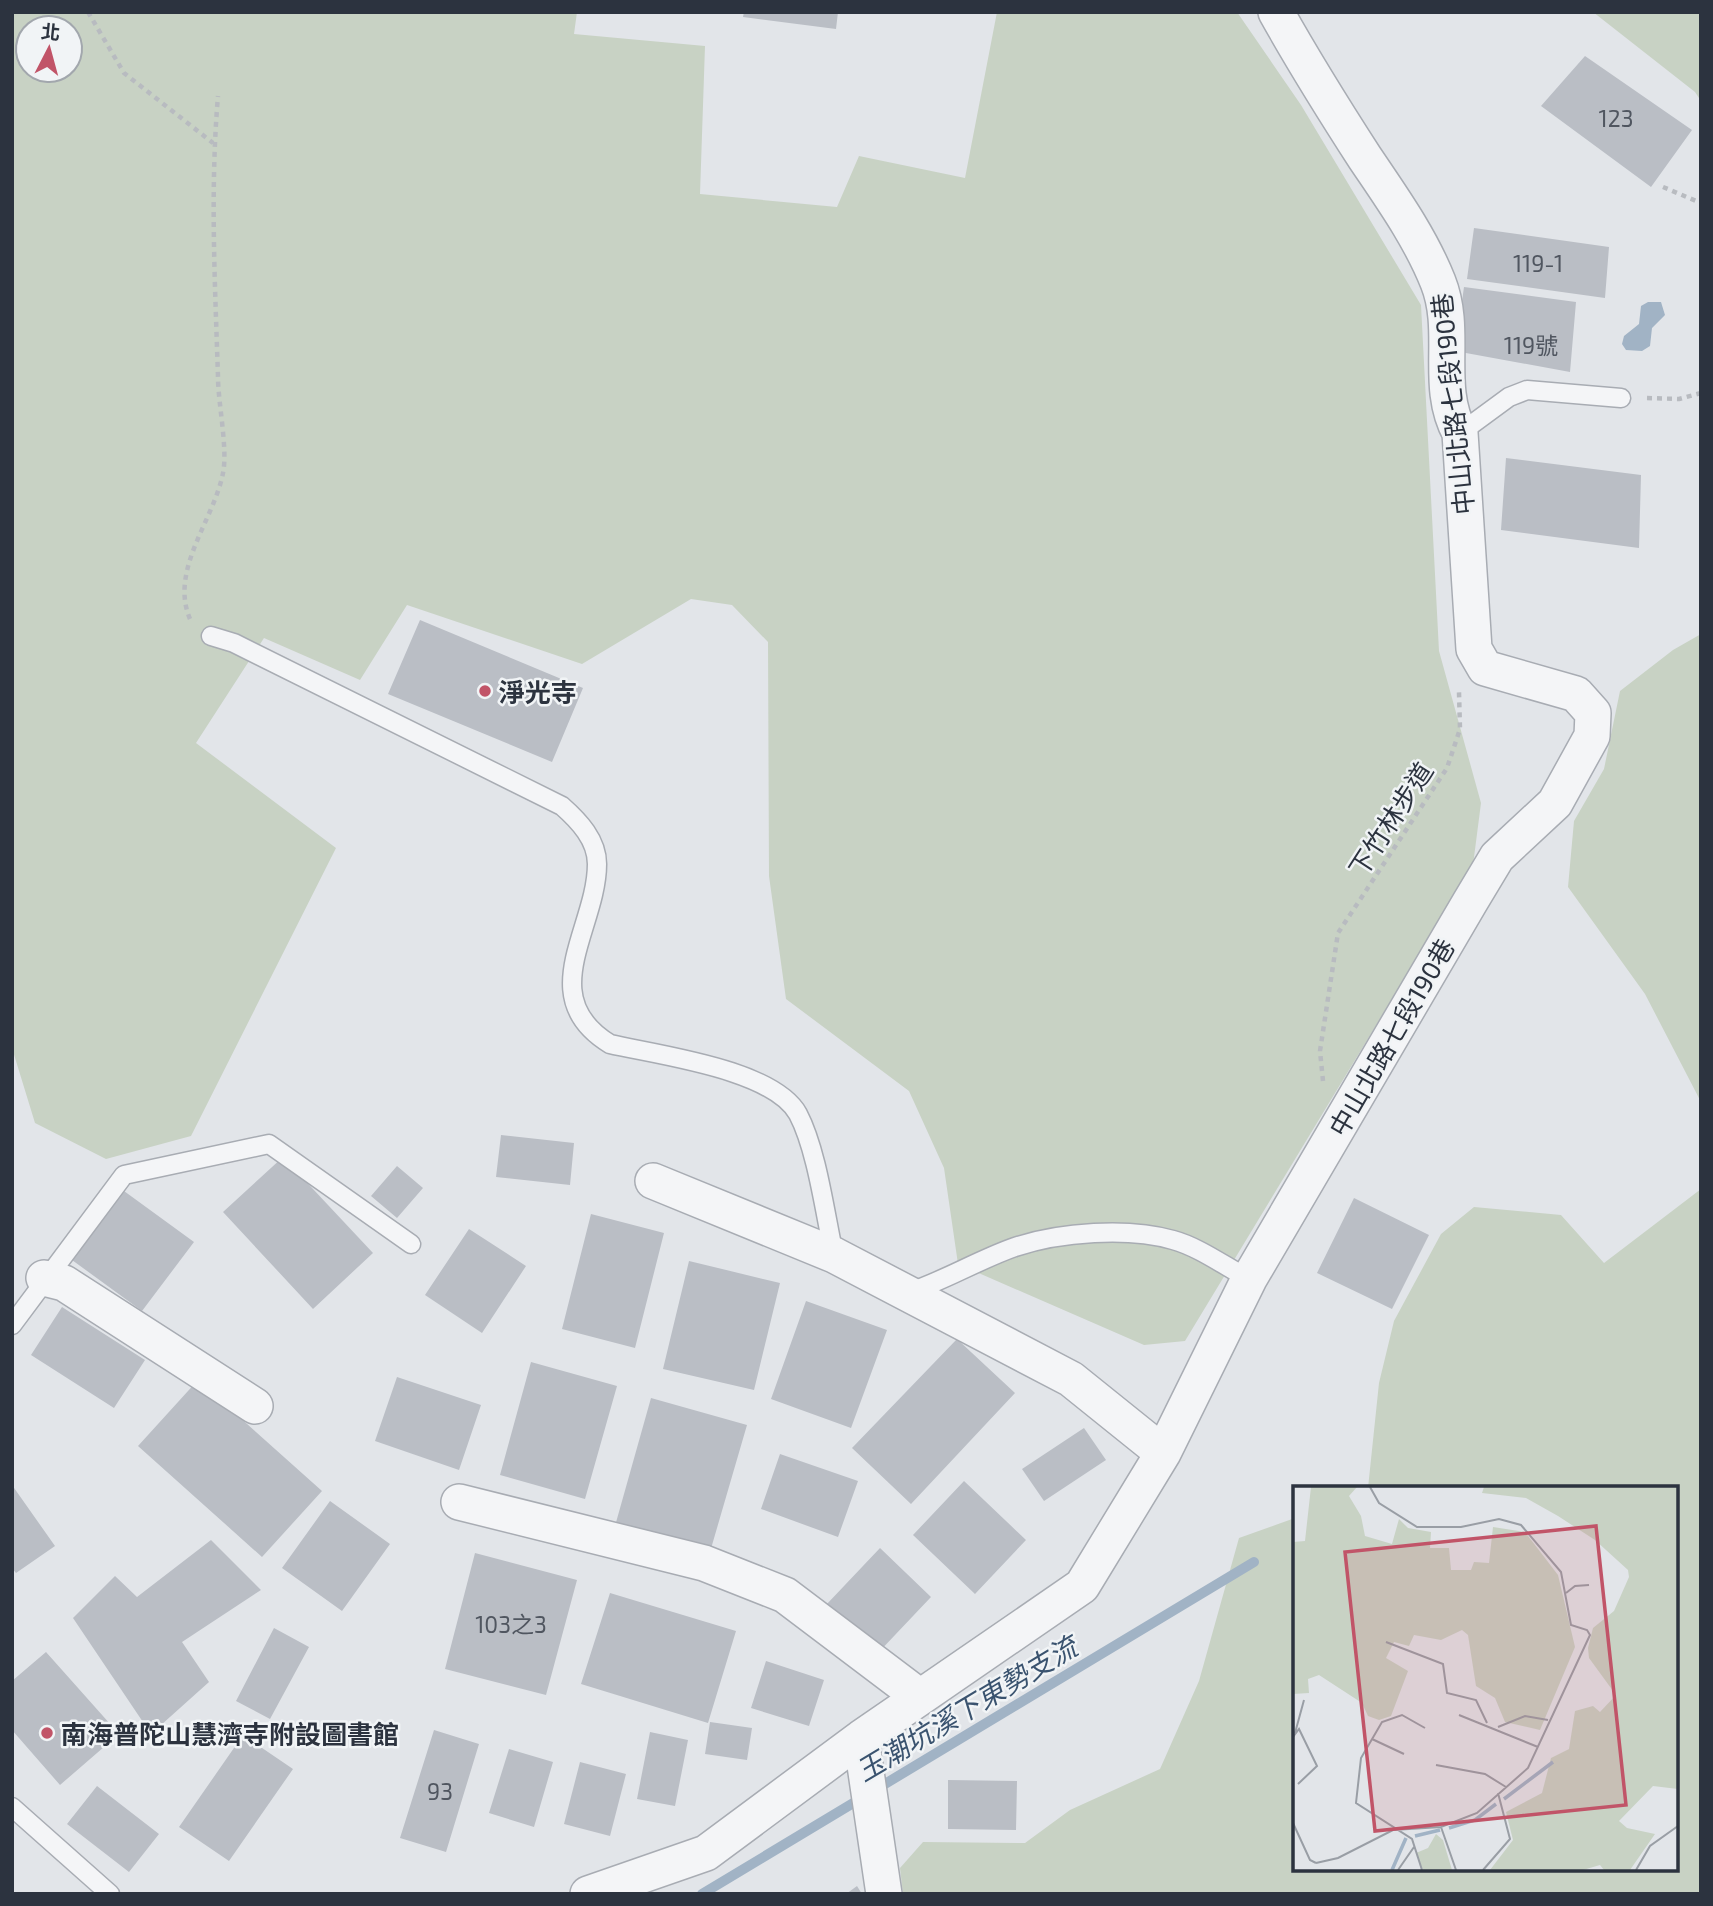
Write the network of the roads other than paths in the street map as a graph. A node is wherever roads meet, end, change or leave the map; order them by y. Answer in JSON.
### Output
{"nodes":[{"id":1,"x":1276,"y":12,"type":"edge"},
{"id":2,"x":1621,"y":398,"type":"road end"},
{"id":3,"x":1460,"y":433,"type":"junction"},
{"id":4,"x":211,"y":636,"type":"road end"},
{"id":5,"x":653,"y":1181,"type":"dead end"},
{"id":6,"x":411,"y":1244,"type":"dead end"},
{"id":7,"x":835,"y":1255,"type":"junction"},
{"id":8,"x":44,"y":1278,"type":"junction"},
{"id":9,"x":1249,"y":1279,"type":"junction"},
{"id":10,"x":906,"y":1293,"type":"junction"},
{"id":11,"x":12,"y":1325,"type":"edge"},
{"id":12,"x":256,"y":1406,"type":"dead end"},
{"id":13,"x":1163,"y":1453,"type":"junction"},
{"id":14,"x":458,"y":1502,"type":"dead end"},
{"id":15,"x":920,"y":1697,"type":"junction"},
{"id":16,"x":861,"y":1738,"type":"junction"},
{"id":17,"x":12,"y":1807,"type":"edge"},
{"id":18,"x":110,"y":1894,"type":"edge"},
{"id":19,"x":588,"y":1894,"type":"edge"},
{"id":20,"x":884,"y":1894,"type":"edge"}],
"edges":[{"from":1,"to":3,"type":"street","name":"中山北路七段190巷"},
{"from":2,"to":3,"type":"lane"},
{"from":3,"to":9,"type":"street","name":"中山北路七段190巷"},
{"from":4,"to":7,"type":"lane"},
{"from":5,"to":7,"type":"street"},
{"from":6,"to":8,"type":"lane"},
{"from":7,"to":10,"type":"street"},
{"from":8,"to":11,"type":"lane"},
{"from":8,"to":12,"type":"street"},
{"from":9,"to":10,"type":"lane"},
{"from":9,"to":13,"type":"street","name":"中山北路七段190巷"},
{"from":10,"to":13,"type":"street"},
{"from":13,"to":15,"type":"street","name":"中山北路七段190巷"},
{"from":14,"to":15,"type":"street"},
{"from":15,"to":16,"type":"street","name":"中山北路七段190巷"},
{"from":16,"to":19,"type":"street","name":"中山北路七段190巷"},
{"from":16,"to":20,"type":"street"},
{"from":17,"to":18,"type":"lane"}]}
